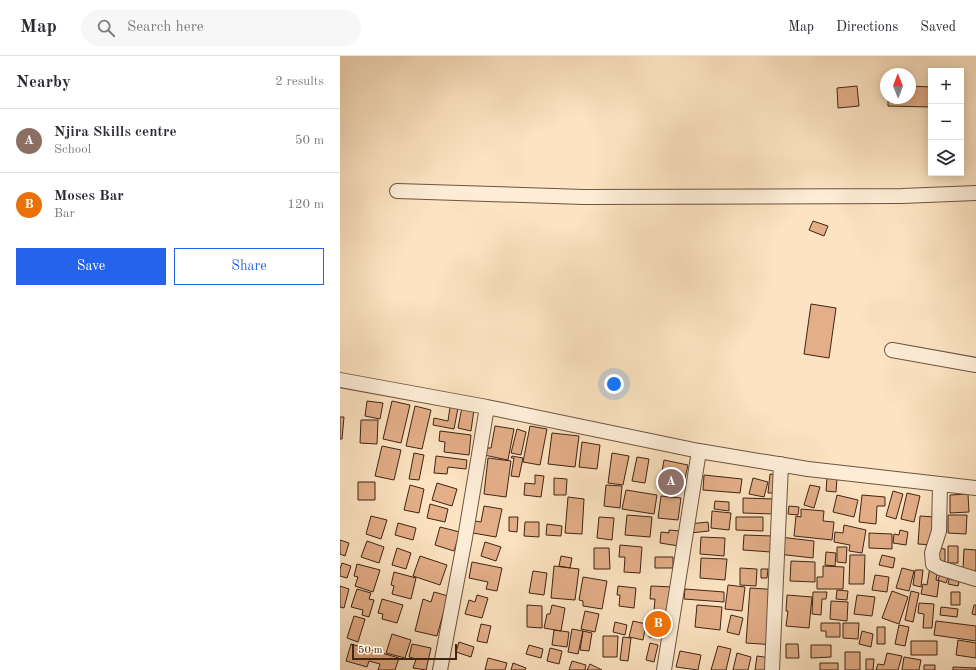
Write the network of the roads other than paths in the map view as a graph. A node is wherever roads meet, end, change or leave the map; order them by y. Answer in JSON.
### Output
{"nodes":[{"id":1,"x":397,"y":191,"type":"dead end"},
{"id":2,"x":976,"y":193,"type":"edge"},
{"id":3,"x":892,"y":350,"type":"dead end"},
{"id":4,"x":976,"y":365,"type":"edge"},
{"id":5,"x":340,"y":380,"type":"edge"},
{"id":6,"x":487,"y":407,"type":"junction"},
{"id":7,"x":699,"y":451,"type":"junction"},
{"id":8,"x":781,"y":464,"type":"junction"},
{"id":9,"x":940,"y":484,"type":"junction"},
{"id":10,"x":976,"y":488,"type":"edge"},
{"id":11,"x":976,"y":579,"type":"edge"},
{"id":12,"x":440,"y":670,"type":"edge"},
{"id":13,"x":664,"y":670,"type":"edge"},
{"id":14,"x":772,"y":670,"type":"edge"}],
"edges":[{"from":1,"to":2,"type":"street"},
{"from":3,"to":4,"type":"street"},
{"from":5,"to":6,"type":"street"},
{"from":6,"to":7,"type":"street"},
{"from":6,"to":12,"type":"street"},
{"from":7,"to":8,"type":"street"},
{"from":7,"to":13,"type":"street"},
{"from":8,"to":9,"type":"street"},
{"from":8,"to":14,"type":"street"},
{"from":9,"to":10,"type":"street"},
{"from":9,"to":11,"type":"street"}]}
